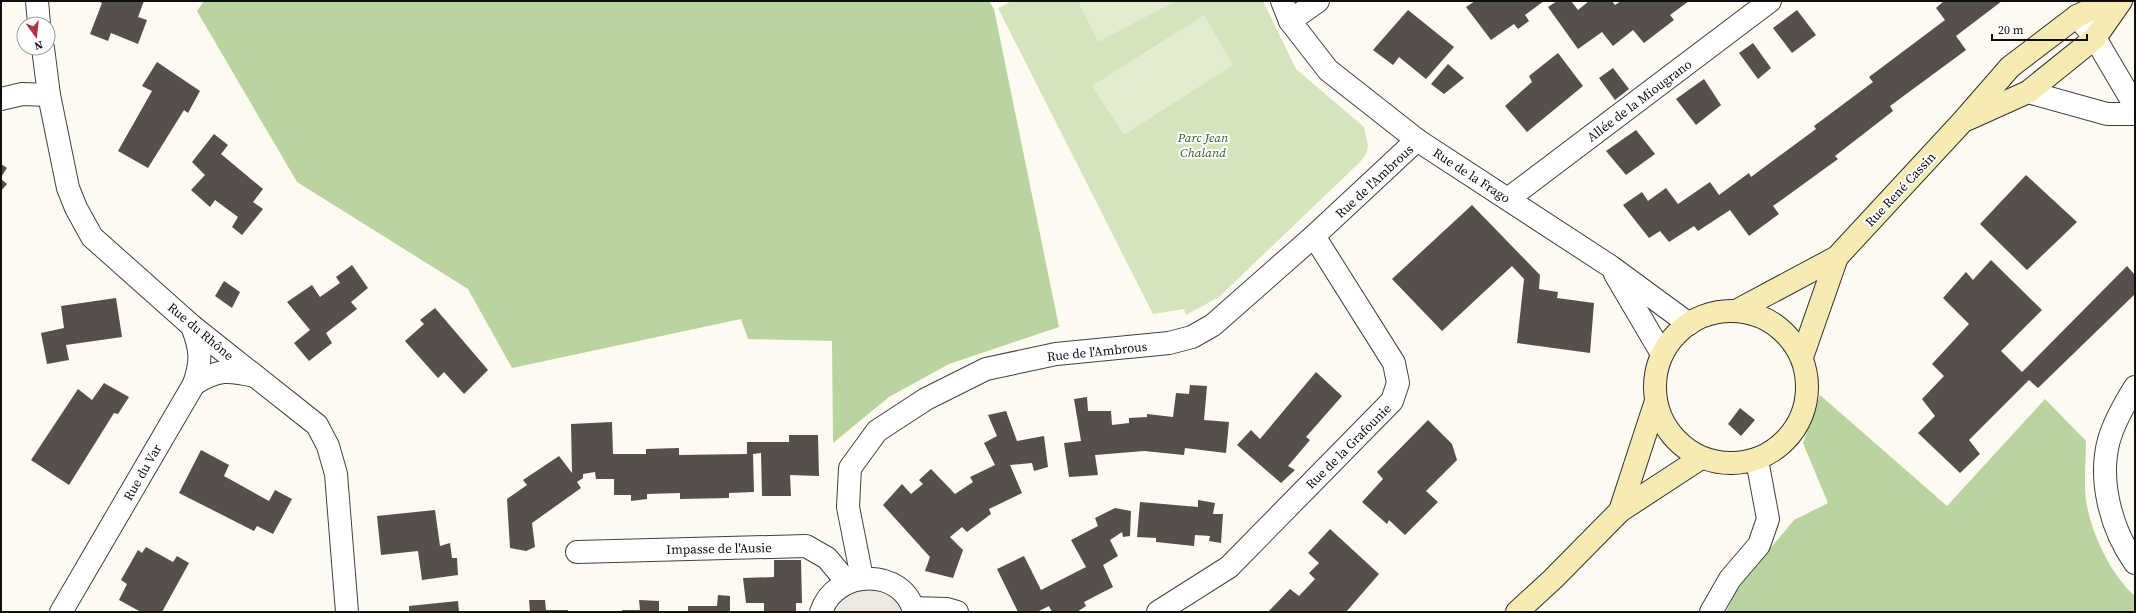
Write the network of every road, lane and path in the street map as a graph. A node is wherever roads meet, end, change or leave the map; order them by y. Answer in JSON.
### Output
{"nodes":[{"id":1,"x":36,"y":1,"type":"edge"},
{"id":2,"x":1318,"y":1,"type":"edge"},
{"id":3,"x":1770,"y":1,"type":"edge"},
{"id":4,"x":2109,"y":1,"type":"edge"},
{"id":5,"x":2121,"y":1,"type":"edge"},
{"id":6,"x":1286,"y":11,"type":"edge"},
{"id":7,"x":38,"y":16,"type":"edge"},
{"id":8,"x":2077,"y":16,"type":"junction"},
{"id":9,"x":2095,"y":38,"type":"junction"},
{"id":10,"x":44,"y":56,"type":"edge"},
{"id":11,"x":2028,"y":92,"type":"junction"},
{"id":12,"x":49,"y":95,"type":"junction"},
{"id":13,"x":1,"y":99,"type":"edge"},
{"id":14,"x":2135,"y":106,"type":"edge"},
{"id":15,"x":2135,"y":114,"type":"edge"},
{"id":16,"x":1964,"y":121,"type":"junction"},
{"id":17,"x":1417,"y":140,"type":"junction"},
{"id":18,"x":1509,"y":198,"type":"junction"},
{"id":19,"x":1314,"y":236,"type":"junction"},
{"id":20,"x":1837,"y":257,"type":"junction"},
{"id":21,"x":1610,"y":266,"type":"junction"},
{"id":22,"x":1736,"y":311,"type":"junction"},
{"id":23,"x":1689,"y":324,"type":"junction"},
{"id":24,"x":192,"y":326,"type":"junction"},
{"id":25,"x":1662,"y":354,"type":"junction"},
{"id":26,"x":1802,"y":357,"type":"junction"},
{"id":27,"x":256,"y":377,"type":"junction"},
{"id":28,"x":194,"y":384,"type":"junction"},
{"id":29,"x":2135,"y":387,"type":"edge"},
{"id":30,"x":1656,"y":401,"type":"junction"},
{"id":31,"x":1702,"y":458,"type":"junction"},
{"id":32,"x":1757,"y":460,"type":"junction"},
{"id":33,"x":1620,"y":511,"type":"junction"},
{"id":34,"x":577,"y":552,"type":"dead end"},
{"id":35,"x":2135,"y":563,"type":"edge"},
{"id":36,"x":855,"y":580,"type":"junction"},
{"id":37,"x":913,"y":610,"type":"edge"},
{"id":38,"x":61,"y":612,"type":"edge"},
{"id":39,"x":347,"y":612,"type":"edge"},
{"id":40,"x":821,"y":612,"type":"edge"},
{"id":41,"x":957,"y":612,"type":"edge"},
{"id":42,"x":1158,"y":612,"type":"edge"},
{"id":43,"x":1517,"y":612,"type":"edge"},
{"id":44,"x":1711,"y":612,"type":"edge"}],
"edges":[{"from":1,"to":7,"type":"street"},
{"from":2,"to":6,"type":"street"},
{"from":3,"to":18,"type":"street","name":"Allée de la Miougrano"},
{"from":4,"to":8,"type":"main road","name":"Rue René Cassin"},
{"from":5,"to":9,"type":"main road"},
{"from":6,"to":17,"type":"street","name":"Rue de la Frago"},
{"from":8,"to":9,"type":"street"},
{"from":8,"to":16,"type":"main road","name":"Rue René Cassin"},
{"from":9,"to":11,"type":"main road"},
{"from":9,"to":14,"type":"street"},
{"from":10,"to":12,"type":"street","name":"Rue du Rhône"},
{"from":11,"to":15,"type":"street"},
{"from":11,"to":16,"type":"main road"},
{"from":12,"to":13,"type":"street"},
{"from":12,"to":24,"type":"street","name":"Rue du Rhône"},
{"from":16,"to":20,"type":"main road","name":"Rue René Cassin"},
{"from":17,"to":18,"type":"street","name":"Rue de la Frago"},
{"from":17,"to":19,"type":"street","name":"Rue de l'Ambrous"},
{"from":18,"to":21,"type":"street","name":"Rue de la Frago"},
{"from":19,"to":36,"type":"street","name":"Rue de l'Ambrous"},
{"from":19,"to":42,"type":"street","name":"Rue de la Grafounie"},
{"from":20,"to":22,"type":"main road"},
{"from":20,"to":26,"type":"main road"},
{"from":21,"to":23,"type":"street","name":"Rue de la Frago"},
{"from":21,"to":25,"type":"street"},
{"from":22,"to":23,"type":"main road"},
{"from":22,"to":26,"type":"main road"},
{"from":23,"to":25,"type":"main road"},
{"from":24,"to":27,"type":"street","name":"Rue du Rhône"},
{"from":24,"to":28,"type":"street","name":"Rue du Var"},
{"from":25,"to":30,"type":"main road"},
{"from":26,"to":32,"type":"main road"},
{"from":27,"to":28,"type":"street"},
{"from":27,"to":39,"type":"street","name":"Rue du Rhône"},
{"from":28,"to":38,"type":"street","name":"Rue du Var"},
{"from":29,"to":35,"type":"street"},
{"from":30,"to":31,"type":"main road"},
{"from":30,"to":33,"type":"main road"},
{"from":31,"to":32,"type":"main road"},
{"from":31,"to":33,"type":"main road"},
{"from":32,"to":44,"type":"street"},
{"from":33,"to":43,"type":"main road"},
{"from":34,"to":36,"type":"street","name":"Impasse de l'Ausie"},
{"from":36,"to":37,"type":"street"},
{"from":36,"to":40,"type":"street"},
{"from":37,"to":41,"type":"street"}]}
